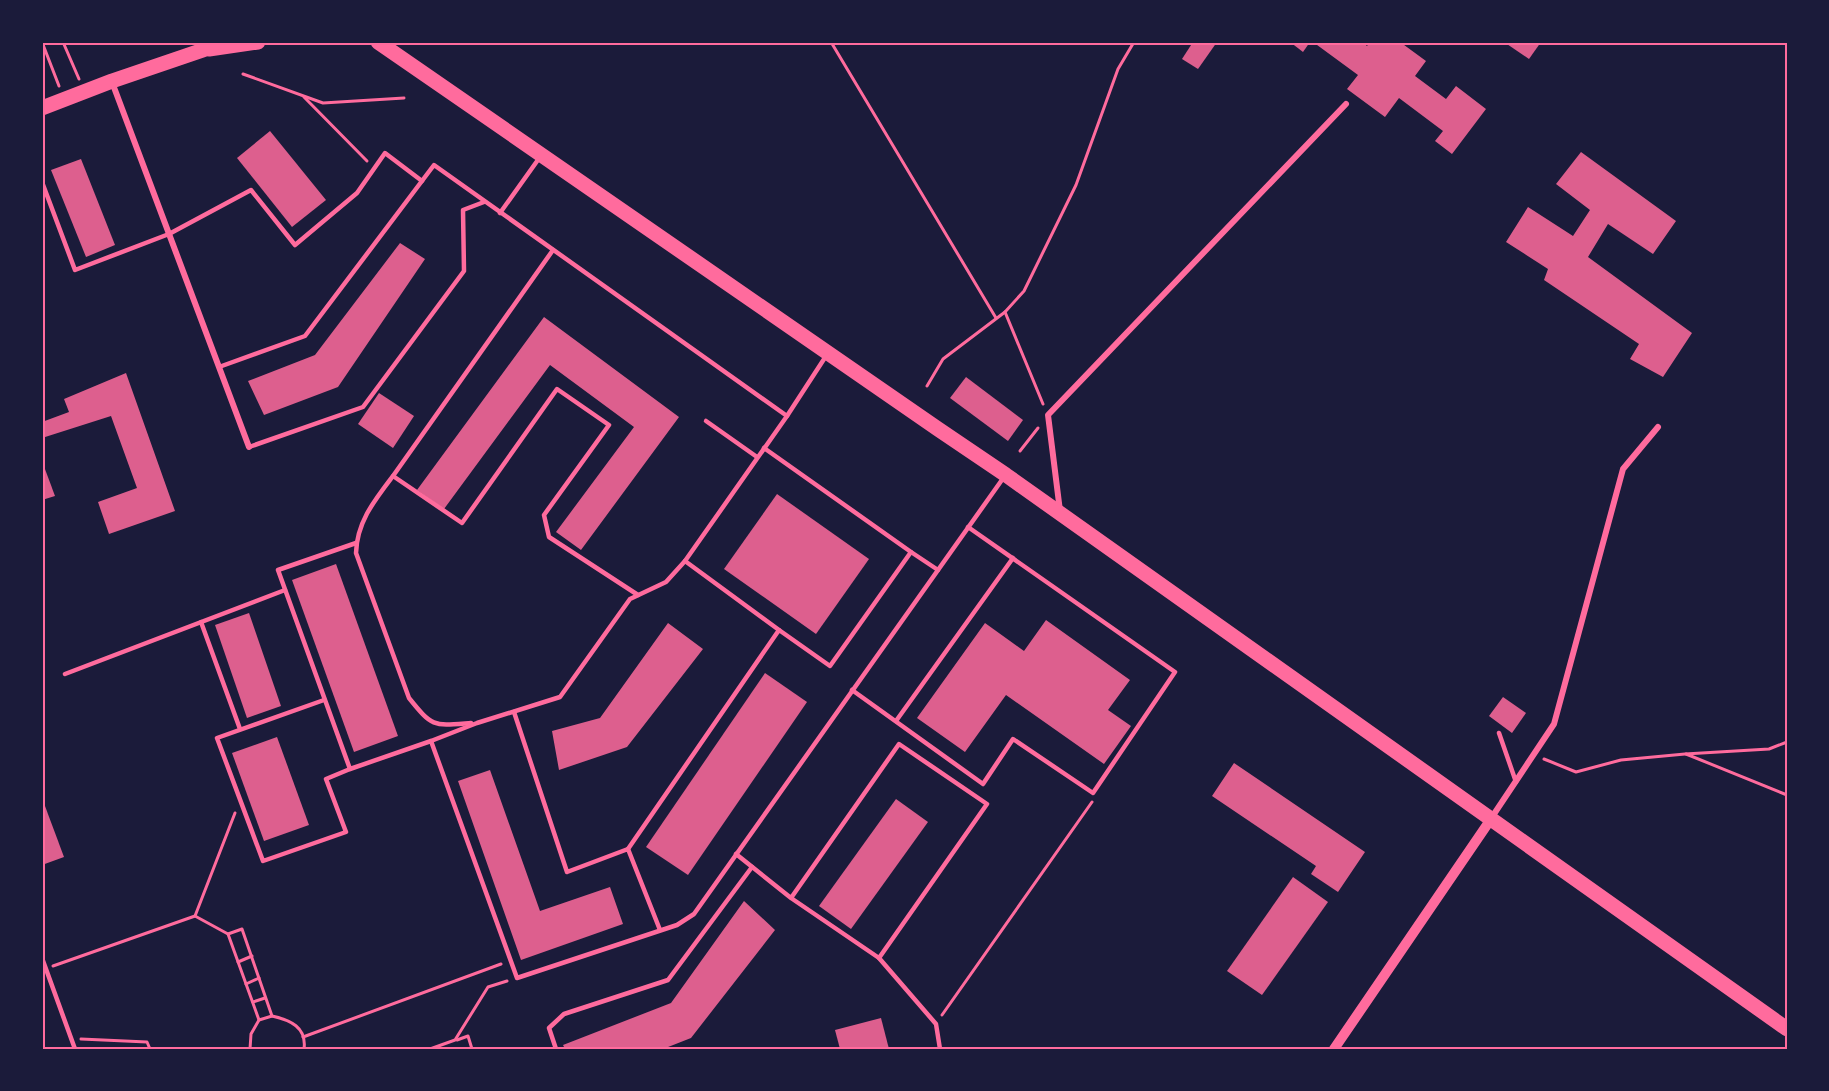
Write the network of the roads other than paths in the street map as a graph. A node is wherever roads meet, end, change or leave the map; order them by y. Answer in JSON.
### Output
{"nodes":[{"id":1,"x":218,"y":42,"type":"edge"},
{"id":2,"x":258,"y":42,"type":"edge"},
{"id":3,"x":378,"y":42,"type":"edge"},
{"id":4,"x":203,"y":50,"type":"junction"},
{"id":5,"x":112,"y":81,"type":"junction"},
{"id":6,"x":1346,"y":104,"type":"dead end"},
{"id":7,"x":42,"y":108,"type":"edge"},
{"id":8,"x":542,"y":154,"type":"junction"},
{"id":9,"x":422,"y":180,"type":"junction"},
{"id":10,"x":42,"y":182,"type":"edge"},
{"id":11,"x":484,"y":202,"type":"junction"},
{"id":12,"x":500,"y":213,"type":"junction"},
{"id":13,"x":169,"y":234,"type":"junction"},
{"id":14,"x":553,"y":250,"type":"junction"},
{"id":15,"x":829,"y":353,"type":"junction"},
{"id":16,"x":219,"y":367,"type":"junction"},
{"id":17,"x":787,"y":416,"type":"junction"},
{"id":18,"x":706,"y":422,"type":"dead end"},
{"id":19,"x":1658,"y":427,"type":"dead end"},
{"id":20,"x":249,"y":447,"type":"joint"},
{"id":21,"x":764,"y":448,"type":"junction"},
{"id":22,"x":757,"y":457,"type":"junction"},
{"id":23,"x":1006,"y":475,"type":"junction"},
{"id":24,"x":393,"y":476,"type":"junction"},
{"id":25,"x":1060,"y":513,"type":"junction"},
{"id":26,"x":968,"y":527,"type":"junction"},
{"id":27,"x":357,"y":543,"type":"junction"},
{"id":28,"x":911,"y":552,"type":"junction"},
{"id":29,"x":1013,"y":558,"type":"junction"},
{"id":30,"x":685,"y":561,"type":"junction"},
{"id":31,"x":938,"y":570,"type":"junction"},
{"id":32,"x":285,"y":590,"type":"junction"},
{"id":33,"x":638,"y":595,"type":"junction"},
{"id":34,"x":201,"y":622,"type":"junction"},
{"id":35,"x":779,"y":630,"type":"junction"},
{"id":36,"x":65,"y":674,"type":"dead end"},
{"id":37,"x":852,"y":690,"type":"junction"},
{"id":38,"x":324,"y":700,"type":"junction"},
{"id":39,"x":514,"y":712,"type":"junction"},
{"id":40,"x":896,"y":721,"type":"junction"},
{"id":41,"x":477,"y":723,"type":"junction"},
{"id":42,"x":240,"y":729,"type":"junction"},
{"id":43,"x":1499,"y":734,"type":"dead end"},
{"id":44,"x":431,"y":741,"type":"junction"},
{"id":45,"x":350,"y":769,"type":"junction"},
{"id":46,"x":1516,"y":782,"type":"junction"},
{"id":47,"x":1491,"y":819,"type":"junction"},
{"id":48,"x":628,"y":849,"type":"junction"},
{"id":49,"x":736,"y":854,"type":"junction"},
{"id":50,"x":752,"y":867,"type":"junction"},
{"id":51,"x":791,"y":898,"type":"junction"},
{"id":52,"x":660,"y":930,"type":"junction"},
{"id":53,"x":879,"y":957,"type":"junction"},
{"id":54,"x":42,"y":958,"type":"edge"},
{"id":55,"x":1787,"y":1029,"type":"edge"},
{"id":56,"x":75,"y":1049,"type":"edge"},
{"id":57,"x":556,"y":1049,"type":"edge"},
{"id":58,"x":940,"y":1049,"type":"edge"},
{"id":59,"x":1334,"y":1049,"type":"edge"}],
"edges":[{"from":1,"to":4,"type":"main road"},
{"from":2,"to":4,"type":"main road"},
{"from":3,"to":8,"type":"main road"},
{"from":4,"to":5,"type":"main road"},
{"from":5,"to":7,"type":"main road"},
{"from":5,"to":13,"type":"street"},
{"from":6,"to":25,"type":"street"},
{"from":8,"to":12,"type":"lane"},
{"from":8,"to":15,"type":"main road"},
{"from":9,"to":11,"type":"lane"},
{"from":9,"to":13,"type":"lane"},
{"from":9,"to":16,"type":"lane"},
{"from":10,"to":13,"type":"lane"},
{"from":11,"to":12,"type":"lane"},
{"from":11,"to":20,"type":"lane"},
{"from":12,"to":14,"type":"lane"},
{"from":13,"to":16,"type":"street"},
{"from":14,"to":17,"type":"lane"},
{"from":14,"to":24,"type":"lane"},
{"from":15,"to":17,"type":"lane"},
{"from":15,"to":23,"type":"main road"},
{"from":16,"to":20,"type":"street"},
{"from":17,"to":21,"type":"lane"},
{"from":18,"to":22,"type":"lane"},
{"from":19,"to":46,"type":"street"},
{"from":21,"to":22,"type":"lane"},
{"from":21,"to":28,"type":"lane"},
{"from":22,"to":30,"type":"lane"},
{"from":23,"to":25,"type":"main road"},
{"from":23,"to":26,"type":"lane"},
{"from":24,"to":27,"type":"lane"},
{"from":24,"to":33,"type":"lane"},
{"from":25,"to":47,"type":"main road"},
{"from":26,"to":29,"type":"lane"},
{"from":26,"to":31,"type":"lane"},
{"from":27,"to":32,"type":"lane"},
{"from":27,"to":41,"type":"lane"},
{"from":28,"to":31,"type":"lane"},
{"from":28,"to":35,"type":"lane"},
{"from":29,"to":40,"type":"lane"},
{"from":29,"to":40,"type":"lane"},
{"from":30,"to":33,"type":"lane"},
{"from":30,"to":35,"type":"lane"},
{"from":31,"to":37,"type":"lane"},
{"from":32,"to":34,"type":"lane"},
{"from":32,"to":38,"type":"lane"},
{"from":33,"to":39,"type":"lane"},
{"from":34,"to":36,"type":"lane"},
{"from":34,"to":42,"type":"lane"},
{"from":35,"to":48,"type":"lane"},
{"from":37,"to":40,"type":"lane"},
{"from":37,"to":49,"type":"lane"},
{"from":38,"to":42,"type":"lane"},
{"from":38,"to":45,"type":"lane"},
{"from":39,"to":41,"type":"lane"},
{"from":39,"to":48,"type":"lane"},
{"from":41,"to":44,"type":"lane"},
{"from":42,"to":45,"type":"lane"},
{"from":43,"to":46,"type":"lane"},
{"from":44,"to":45,"type":"lane"},
{"from":44,"to":52,"type":"lane"},
{"from":46,"to":47,"type":"street"},
{"from":47,"to":55,"type":"main road"},
{"from":47,"to":59,"type":"street"},
{"from":48,"to":52,"type":"lane"},
{"from":49,"to":50,"type":"lane"},
{"from":49,"to":52,"type":"lane"},
{"from":50,"to":51,"type":"lane"},
{"from":50,"to":57,"type":"lane"},
{"from":51,"to":53,"type":"lane"},
{"from":51,"to":53,"type":"lane"},
{"from":53,"to":58,"type":"lane"},
{"from":54,"to":56,"type":"lane"}]}
